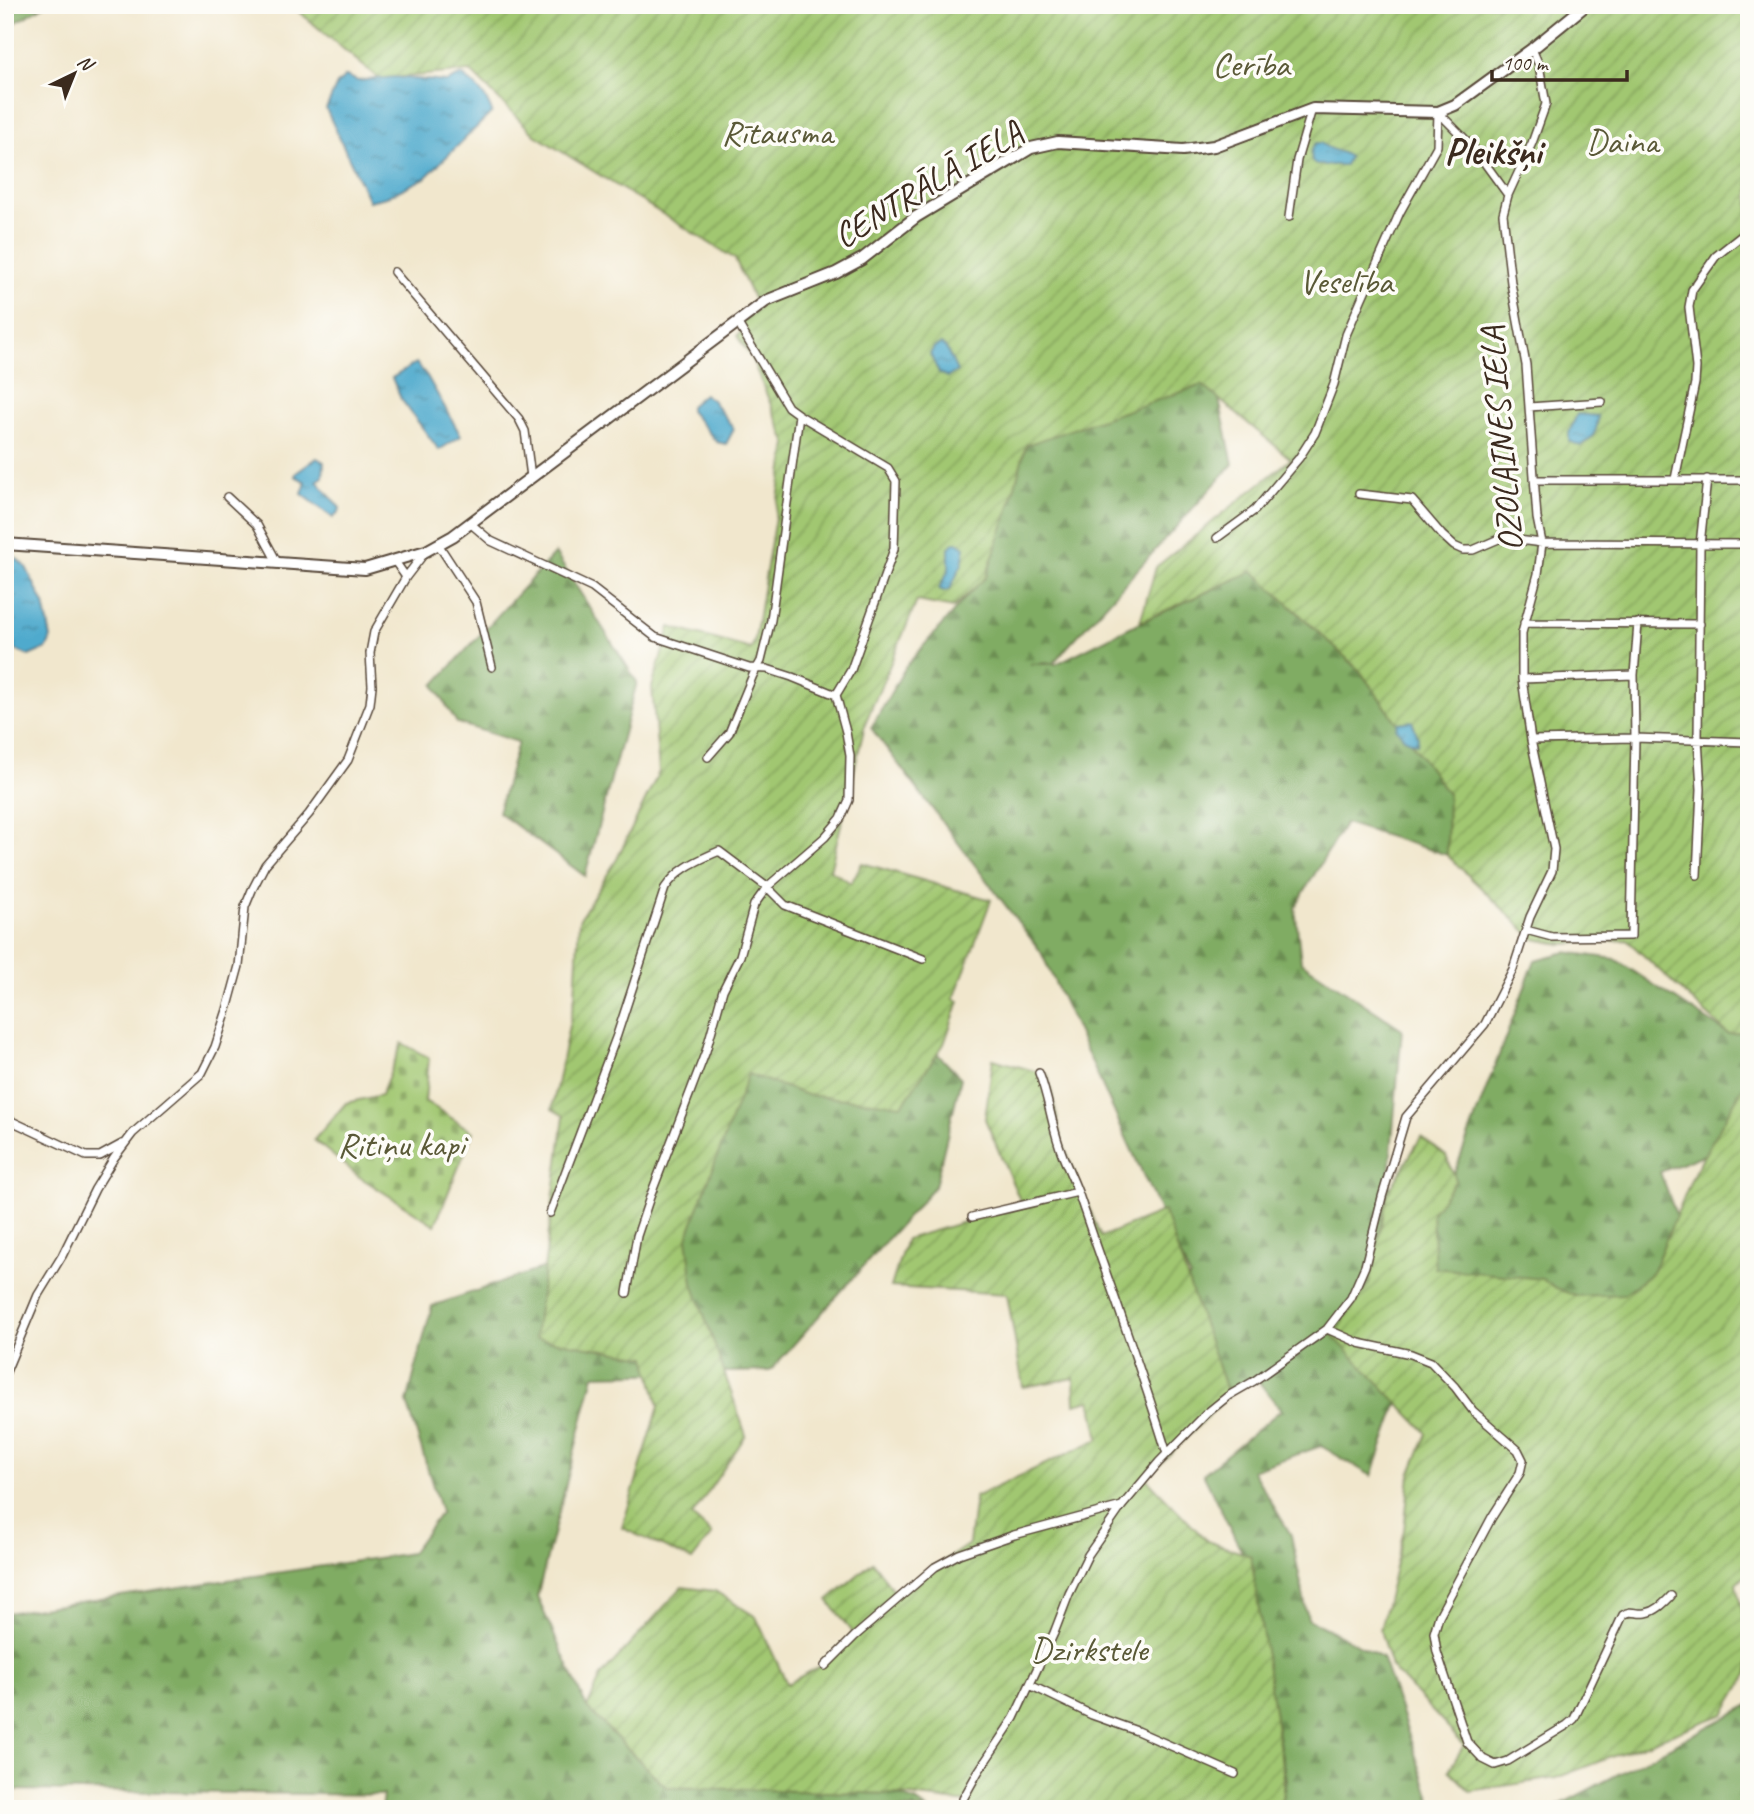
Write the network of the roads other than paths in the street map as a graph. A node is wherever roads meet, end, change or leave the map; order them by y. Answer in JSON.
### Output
{"nodes":[{"id":1,"x":1586,"y":5,"type":"edge"},
{"id":2,"x":1532,"y":49,"type":"junction"},
{"id":3,"x":1313,"y":109,"type":"junction"},
{"id":4,"x":1438,"y":112,"type":"junction"},
{"id":5,"x":1508,"y":195,"type":"junction"},
{"id":6,"x":1289,"y":217,"type":"dead end"},
{"id":7,"x":1749,"y":230,"type":"edge"},
{"id":8,"x":394,"y":272,"type":"dead end"},
{"id":9,"x":737,"y":322,"type":"junction"},
{"id":10,"x":1602,"y":402,"type":"dead end"},
{"id":11,"x":1529,"y":407,"type":"junction"},
{"id":12,"x":799,"y":415,"type":"junction"},
{"id":13,"x":531,"y":477,"type":"junction"},
{"id":14,"x":1675,"y":479,"type":"junction"},
{"id":15,"x":1707,"y":479,"type":"junction"},
{"id":16,"x":1534,"y":480,"type":"junction"},
{"id":17,"x":1749,"y":480,"type":"edge"},
{"id":18,"x":1359,"y":494,"type":"dead end"},
{"id":19,"x":227,"y":497,"type":"dead end"},
{"id":20,"x":470,"y":523,"type":"junction"},
{"id":21,"x":1217,"y":538,"type":"dead end"},
{"id":22,"x":1542,"y":542,"type":"junction"},
{"id":23,"x":5,"y":544,"type":"edge"},
{"id":24,"x":438,"y":544,"type":"junction"},
{"id":25,"x":1749,"y":544,"type":"edge"},
{"id":26,"x":1700,"y":545,"type":"junction"},
{"id":27,"x":426,"y":551,"type":"junction"},
{"id":28,"x":394,"y":560,"type":"junction"},
{"id":29,"x":277,"y":562,"type":"junction"},
{"id":30,"x":406,"y":577,"type":"junction"},
{"id":31,"x":1524,"y":623,"type":"junction"},
{"id":32,"x":1638,"y":623,"type":"junction"},
{"id":33,"x":1700,"y":624,"type":"junction"},
{"id":34,"x":492,"y":667,"type":"dead end"},
{"id":35,"x":757,"y":668,"type":"junction"},
{"id":36,"x":1634,"y":675,"type":"junction"},
{"id":37,"x":1522,"y":679,"type":"junction"},
{"id":38,"x":836,"y":695,"type":"junction"},
{"id":39,"x":1635,"y":738,"type":"junction"},
{"id":40,"x":1698,"y":739,"type":"junction"},
{"id":41,"x":1531,"y":740,"type":"junction"},
{"id":42,"x":1749,"y":742,"type":"edge"},
{"id":43,"x":708,"y":757,"type":"dead end"},
{"id":44,"x":1697,"y":875,"type":"dead end"},
{"id":45,"x":767,"y":887,"type":"junction"},
{"id":46,"x":1526,"y":930,"type":"junction"},
{"id":47,"x":923,"y":959,"type":"dead end"},
{"id":48,"x":1039,"y":1073,"type":"dead end"},
{"id":49,"x":5,"y":1118,"type":"edge"},
{"id":50,"x":126,"y":1142,"type":"junction"},
{"id":51,"x":1078,"y":1192,"type":"junction"},
{"id":52,"x":550,"y":1213,"type":"dead end"},
{"id":53,"x":972,"y":1217,"type":"dead end"},
{"id":54,"x":627,"y":1293,"type":"dead end"},
{"id":55,"x":1327,"y":1329,"type":"junction"},
{"id":56,"x":5,"y":1374,"type":"edge"},
{"id":57,"x":1167,"y":1454,"type":"junction"},
{"id":58,"x":1122,"y":1506,"type":"junction"},
{"id":59,"x":1671,"y":1596,"type":"dead end"},
{"id":60,"x":825,"y":1666,"type":"dead end"},
{"id":61,"x":1030,"y":1685,"type":"junction"},
{"id":62,"x":1235,"y":1774,"type":"dead end"},
{"id":63,"x":962,"y":1809,"type":"edge"}],
"edges":[{"from":1,"to":2,"type":"street"},
{"from":2,"to":4,"type":"street"},
{"from":2,"to":5,"type":"street","name":"OZOLAINES IELA"},
{"from":3,"to":4,"type":"street","name":"CENTRĀLĀ IELA"},
{"from":3,"to":6,"type":"street"},
{"from":3,"to":9,"type":"street","name":"CENTRĀLĀ IELA"},
{"from":4,"to":5,"type":"street"},
{"from":4,"to":21,"type":"street"},
{"from":5,"to":11,"type":"street","name":"OZOLAINES IELA"},
{"from":7,"to":14,"type":"street"},
{"from":8,"to":13,"type":"street"},
{"from":9,"to":12,"type":"street"},
{"from":9,"to":13,"type":"street","name":"CENTRĀLĀ IELA"},
{"from":10,"to":11,"type":"street"},
{"from":11,"to":16,"type":"street","name":"OZOLAINES IELA"},
{"from":12,"to":35,"type":"street"},
{"from":12,"to":38,"type":"street"},
{"from":13,"to":20,"type":"street","name":"CENTRĀLĀ IELA"},
{"from":14,"to":15,"type":"street"},
{"from":14,"to":16,"type":"street"},
{"from":15,"to":17,"type":"street"},
{"from":15,"to":26,"type":"street"},
{"from":16,"to":22,"type":"street","name":"OZOLAINES IELA"},
{"from":18,"to":22,"type":"street"},
{"from":19,"to":29,"type":"street"},
{"from":20,"to":24,"type":"street","name":"CENTRĀLĀ IELA"},
{"from":20,"to":35,"type":"street"},
{"from":22,"to":26,"type":"street"},
{"from":22,"to":31,"type":"street","name":"OZOLAINES IELA"},
{"from":23,"to":29,"type":"street","name":"CENTRĀLĀ IELA"},
{"from":24,"to":27,"type":"street","name":"CENTRĀLĀ IELA"},
{"from":24,"to":34,"type":"street"},
{"from":25,"to":26,"type":"street"},
{"from":26,"to":33,"type":"street"},
{"from":27,"to":28,"type":"street","name":"CENTRĀLĀ IELA"},
{"from":27,"to":30,"type":"street"},
{"from":28,"to":29,"type":"street","name":"CENTRĀLĀ IELA"},
{"from":28,"to":30,"type":"street"},
{"from":30,"to":50,"type":"street"},
{"from":31,"to":32,"type":"street"},
{"from":31,"to":37,"type":"street","name":"OZOLAINES IELA"},
{"from":32,"to":33,"type":"street"},
{"from":32,"to":36,"type":"street"},
{"from":33,"to":40,"type":"street"},
{"from":35,"to":38,"type":"street"},
{"from":35,"to":43,"type":"street"},
{"from":36,"to":37,"type":"street"},
{"from":36,"to":39,"type":"street"},
{"from":37,"to":41,"type":"street","name":"OZOLAINES IELA"},
{"from":38,"to":45,"type":"street"},
{"from":39,"to":40,"type":"street"},
{"from":39,"to":41,"type":"street"},
{"from":39,"to":46,"type":"street"},
{"from":40,"to":42,"type":"street"},
{"from":40,"to":44,"type":"street"},
{"from":41,"to":46,"type":"street","name":"OZOLAINES IELA"},
{"from":45,"to":47,"type":"street"},
{"from":45,"to":52,"type":"street"},
{"from":45,"to":54,"type":"street"},
{"from":46,"to":55,"type":"street","name":"OZOLAINES IELA"},
{"from":48,"to":51,"type":"street"},
{"from":49,"to":50,"type":"street"},
{"from":50,"to":56,"type":"street"},
{"from":51,"to":53,"type":"street"},
{"from":51,"to":57,"type":"street"},
{"from":55,"to":57,"type":"street","name":"OZOLAINES IELA"},
{"from":55,"to":59,"type":"street"},
{"from":57,"to":58,"type":"street","name":"OZOLAINES IELA"},
{"from":58,"to":60,"type":"street"},
{"from":58,"to":61,"type":"street","name":"OZOLAINES IELA"},
{"from":61,"to":62,"type":"street"},
{"from":61,"to":63,"type":"street","name":"OZOLAINES IELA"}]}
